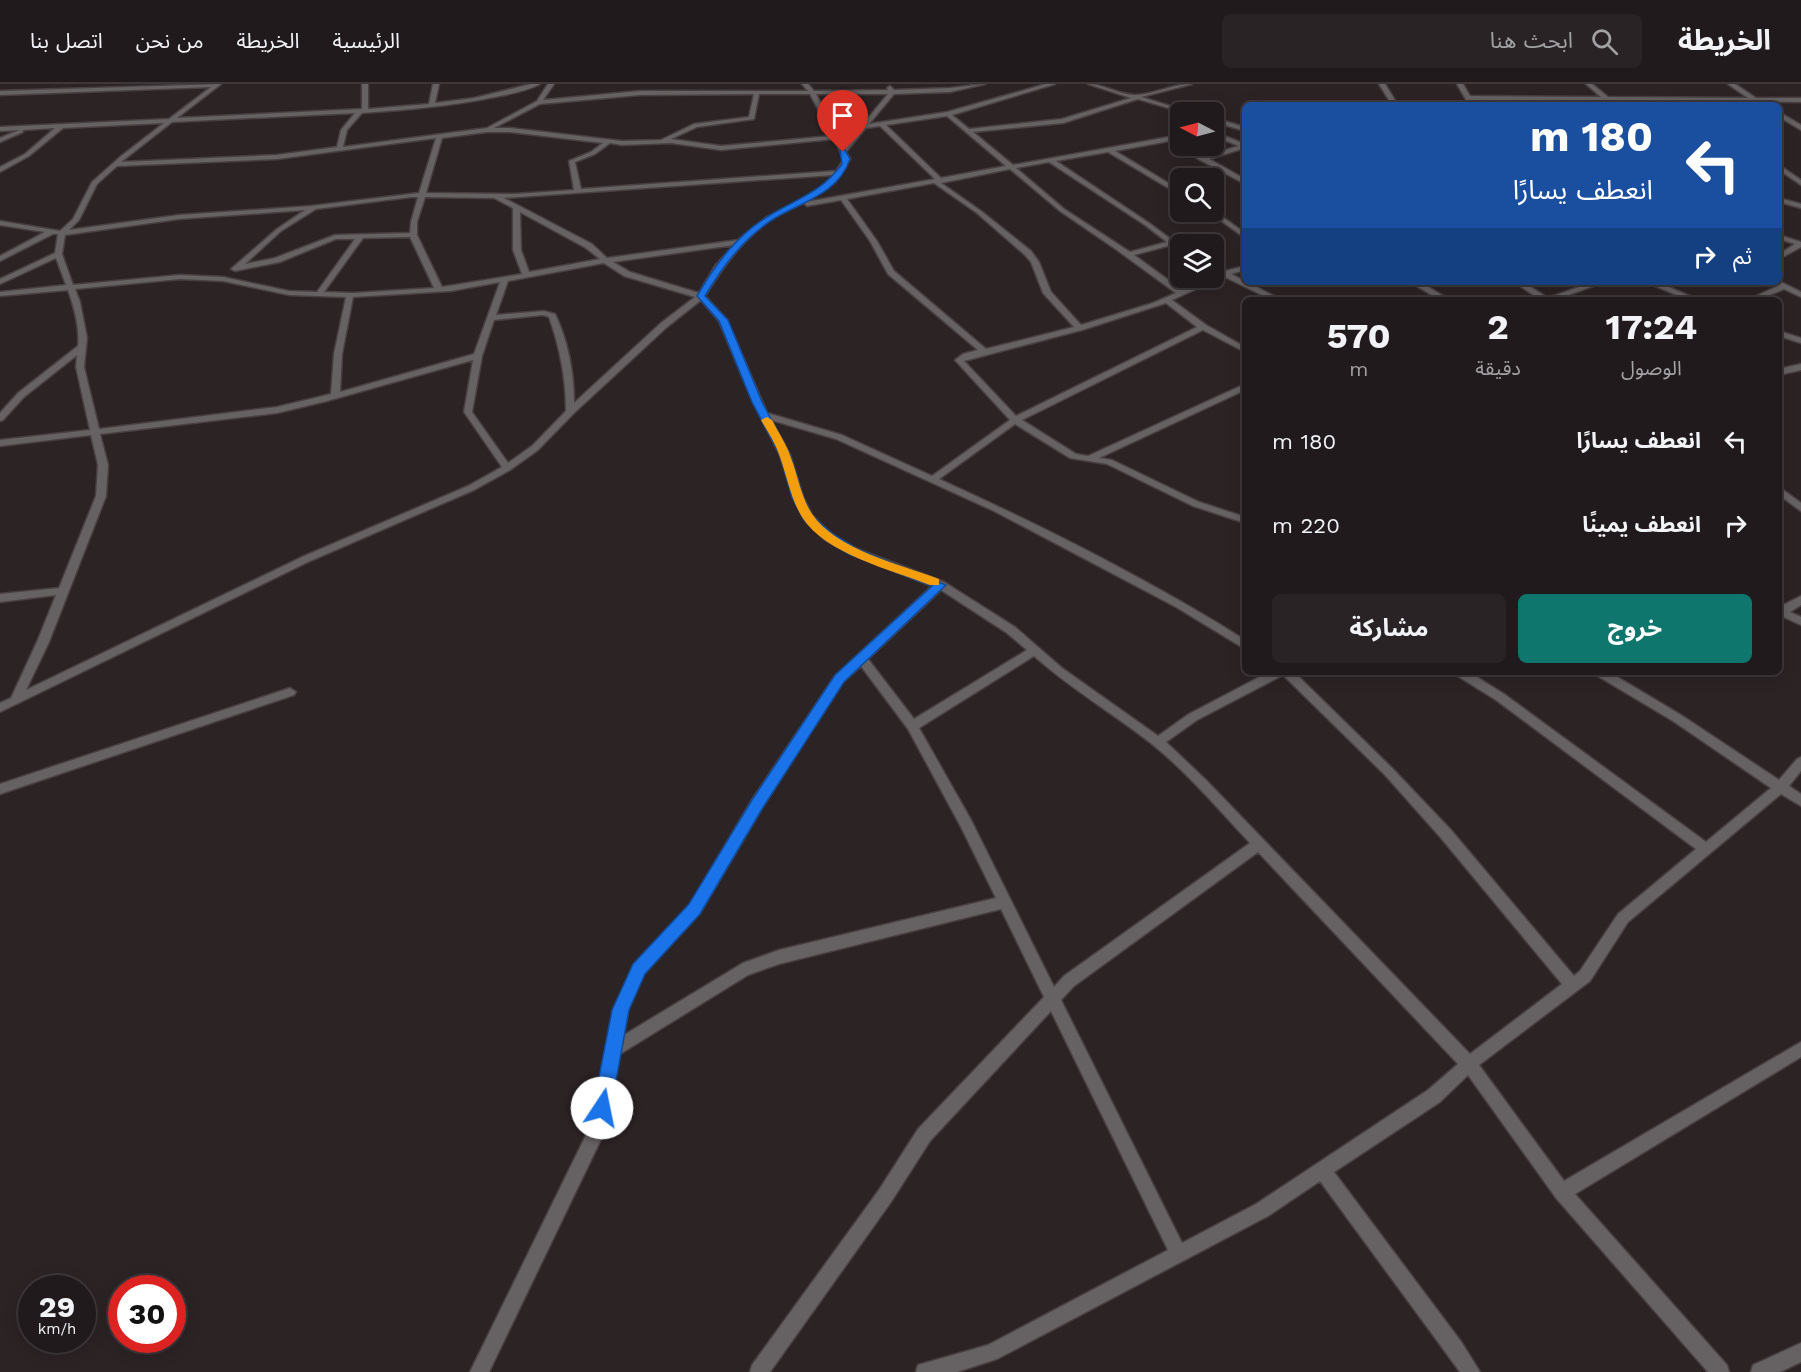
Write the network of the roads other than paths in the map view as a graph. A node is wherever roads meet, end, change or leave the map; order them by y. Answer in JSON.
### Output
{"nodes":[{"id":1,"x":122,"y":84,"type":"edge"},
{"id":2,"x":364,"y":84,"type":"edge"},
{"id":3,"x":436,"y":84,"type":"edge"},
{"id":4,"x":537,"y":84,"type":"edge"},
{"id":5,"x":551,"y":84,"type":"edge"},
{"id":6,"x":805,"y":84,"type":"edge"},
{"id":7,"x":887,"y":84,"type":"edge"},
{"id":8,"x":982,"y":84,"type":"edge"},
{"id":9,"x":1052,"y":84,"type":"edge"},
{"id":10,"x":1091,"y":84,"type":"edge"},
{"id":11,"x":1189,"y":84,"type":"edge"},
{"id":12,"x":1382,"y":84,"type":"edge"},
{"id":13,"x":1460,"y":84,"type":"edge"},
{"id":14,"x":1589,"y":84,"type":"edge"},
{"id":15,"x":1731,"y":84,"type":"edge"},
{"id":16,"x":218,"y":85,"type":"edge"},
{"id":17,"x":116,"y":89,"type":"junction"},
{"id":18,"x":757,"y":92,"type":"junction"},
{"id":19,"x":812,"y":92,"type":"junction"},
{"id":20,"x":892,"y":92,"type":"junction"},
{"id":21,"x":0,"y":93,"type":"edge"},
{"id":22,"x":1134,"y":98,"type":"junction"},
{"id":23,"x":1468,"y":98,"type":"junction"},
{"id":24,"x":1605,"y":98,"type":"junction"},
{"id":25,"x":1754,"y":100,"type":"junction"},
{"id":26,"x":1801,"y":100,"type":"edge"},
{"id":27,"x":538,"y":102,"type":"junction"},
{"id":28,"x":1393,"y":102,"type":"edge"},
{"id":29,"x":1470,"y":102,"type":"edge"},
{"id":30,"x":1610,"y":102,"type":"edge"},
{"id":31,"x":1758,"y":102,"type":"edge"},
{"id":32,"x":432,"y":104,"type":"junction"},
{"id":33,"x":1170,"y":108,"type":"edge"},
{"id":34,"x":362,"y":110,"type":"junction"},
{"id":35,"x":948,"y":114,"type":"junction"},
{"id":36,"x":1782,"y":116,"type":"edge"},
{"id":37,"x":170,"y":120,"type":"junction"},
{"id":38,"x":1224,"y":123,"type":"edge"},
{"id":39,"x":1782,"y":123,"type":"edge"},
{"id":40,"x":1793,"y":123,"type":"junction"},
{"id":41,"x":1801,"y":123,"type":"edge"},
{"id":42,"x":62,"y":125,"type":"junction"},
{"id":43,"x":883,"y":125,"type":"junction"},
{"id":44,"x":865,"y":126,"type":"junction"},
{"id":45,"x":1236,"y":126,"type":"junction"},
{"id":46,"x":32,"y":127,"type":"junction"},
{"id":47,"x":1242,"y":128,"type":"edge"},
{"id":48,"x":1801,"y":128,"type":"edge"},
{"id":49,"x":0,"y":129,"type":"edge"},
{"id":50,"x":1224,"y":129,"type":"edge"},
{"id":51,"x":487,"y":130,"type":"junction"},
{"id":52,"x":968,"y":131,"type":"junction"},
{"id":53,"x":440,"y":135,"type":"junction"},
{"id":54,"x":836,"y":137,"type":"junction"},
{"id":55,"x":1224,"y":137,"type":"edge"},
{"id":56,"x":1170,"y":138,"type":"edge"},
{"id":57,"x":0,"y":140,"type":"edge"},
{"id":58,"x":662,"y":141,"type":"junction"},
{"id":59,"x":608,"y":142,"type":"junction"},
{"id":60,"x":1242,"y":145,"type":"edge"},
{"id":61,"x":340,"y":147,"type":"junction"},
{"id":62,"x":1242,"y":147,"type":"edge"},
{"id":63,"x":1110,"y":150,"type":"junction"},
{"id":64,"x":843,"y":152,"type":"junction"},
{"id":65,"x":1198,"y":156,"type":"edge"},
{"id":66,"x":1202,"y":159,"type":"junction"},
{"id":67,"x":1051,"y":161,"type":"junction"},
{"id":68,"x":115,"y":164,"type":"junction"},
{"id":69,"x":1011,"y":167,"type":"junction"},
{"id":70,"x":1782,"y":169,"type":"edge"},
{"id":71,"x":0,"y":170,"type":"edge"},
{"id":72,"x":838,"y":173,"type":"junction"},
{"id":73,"x":1801,"y":174,"type":"edge"},
{"id":74,"x":1790,"y":175,"type":"junction"},
{"id":75,"x":1242,"y":180,"type":"edge"},
{"id":76,"x":939,"y":181,"type":"junction"},
{"id":77,"x":1801,"y":183,"type":"edge"},
{"id":78,"x":1170,"y":187,"type":"edge"},
{"id":79,"x":578,"y":192,"type":"junction"},
{"id":80,"x":422,"y":195,"type":"junction"},
{"id":81,"x":497,"y":197,"type":"junction"},
{"id":82,"x":842,"y":197,"type":"junction"},
{"id":83,"x":1782,"y":201,"type":"edge"},
{"id":84,"x":1801,"y":206,"type":"edge"},
{"id":85,"x":316,"y":207,"type":"junction"},
{"id":86,"x":516,"y":207,"type":"junction"},
{"id":87,"x":790,"y":207,"type":"junction"},
{"id":88,"x":1224,"y":221,"type":"edge"},
{"id":89,"x":0,"y":223,"type":"edge"},
{"id":90,"x":58,"y":232,"type":"junction"},
{"id":91,"x":1242,"y":234,"type":"edge"},
{"id":92,"x":414,"y":235,"type":"junction"},
{"id":93,"x":360,"y":237,"type":"junction"},
{"id":94,"x":1782,"y":238,"type":"edge"},
{"id":95,"x":740,"y":242,"type":"junction"},
{"id":96,"x":1170,"y":242,"type":"edge"},
{"id":97,"x":1170,"y":244,"type":"edge"},
{"id":98,"x":1801,"y":244,"type":"edge"},
{"id":99,"x":58,"y":254,"type":"junction"},
{"id":100,"x":1129,"y":254,"type":"junction"},
{"id":101,"x":1782,"y":255,"type":"edge"},
{"id":102,"x":0,"y":259,"type":"edge"},
{"id":103,"x":606,"y":261,"type":"junction"},
{"id":104,"x":236,"y":268,"type":"junction"},
{"id":105,"x":1242,"y":269,"type":"edge"},
{"id":106,"x":1224,"y":273,"type":"edge"},
{"id":107,"x":1224,"y":273,"type":"edge"},
{"id":108,"x":527,"y":276,"type":"junction"},
{"id":109,"x":223,"y":279,"type":"junction"},
{"id":110,"x":504,"y":281,"type":"junction"},
{"id":111,"x":0,"y":282,"type":"edge"},
{"id":112,"x":1242,"y":282,"type":"edge"},
{"id":113,"x":1247,"y":285,"type":"edge"},
{"id":114,"x":1419,"y":285,"type":"edge"},
{"id":115,"x":1523,"y":285,"type":"edge"},
{"id":116,"x":1592,"y":285,"type":"edge"},
{"id":117,"x":1658,"y":285,"type":"edge"},
{"id":118,"x":1779,"y":285,"type":"edge"},
{"id":119,"x":1782,"y":285,"type":"edge"},
{"id":120,"x":69,"y":287,"type":"junction"},
{"id":121,"x":1192,"y":288,"type":"edge"},
{"id":122,"x":439,"y":290,"type":"junction"},
{"id":123,"x":0,"y":294,"type":"edge"},
{"id":124,"x":319,"y":294,"type":"junction"},
{"id":125,"x":1181,"y":294,"type":"junction"},
{"id":126,"x":350,"y":295,"type":"junction"},
{"id":127,"x":1801,"y":295,"type":"edge"},
{"id":128,"x":701,"y":296,"type":"junction"},
{"id":129,"x":1272,"y":297,"type":"edge"},
{"id":130,"x":1441,"y":297,"type":"edge"},
{"id":131,"x":1544,"y":297,"type":"edge"},
{"id":132,"x":1558,"y":297,"type":"edge"},
{"id":133,"x":1688,"y":297,"type":"edge"},
{"id":134,"x":1757,"y":297,"type":"edge"},
{"id":135,"x":1168,"y":301,"type":"junction"},
{"id":136,"x":491,"y":318,"type":"junction"},
{"id":137,"x":1203,"y":327,"type":"junction"},
{"id":138,"x":1079,"y":328,"type":"junction"},
{"id":139,"x":1782,"y":334,"type":"edge"},
{"id":140,"x":1801,"y":341,"type":"edge"},
{"id":141,"x":81,"y":348,"type":"junction"},
{"id":142,"x":1242,"y":348,"type":"edge"},
{"id":143,"x":984,"y":351,"type":"junction"},
{"id":144,"x":478,"y":356,"type":"junction"},
{"id":145,"x":1801,"y":367,"type":"edge"},
{"id":146,"x":1782,"y":371,"type":"edge"},
{"id":147,"x":1242,"y":388,"type":"edge"},
{"id":148,"x":335,"y":396,"type":"junction"},
{"id":149,"x":570,"y":412,"type":"junction"},
{"id":150,"x":764,"y":415,"type":"junction"},
{"id":151,"x":0,"y":418,"type":"edge"},
{"id":152,"x":1015,"y":420,"type":"junction"},
{"id":153,"x":95,"y":432,"type":"junction"},
{"id":154,"x":0,"y":443,"type":"edge"},
{"id":155,"x":1089,"y":459,"type":"junction"},
{"id":156,"x":507,"y":468,"type":"junction"},
{"id":157,"x":933,"y":479,"type":"junction"},
{"id":158,"x":1782,"y":492,"type":"edge"},
{"id":159,"x":1801,"y":508,"type":"edge"},
{"id":160,"x":1242,"y":519,"type":"edge"},
{"id":161,"x":940,"y":585,"type":"junction"},
{"id":162,"x":63,"y":591,"type":"junction"},
{"id":163,"x":0,"y":598,"type":"edge"},
{"id":164,"x":1801,"y":600,"type":"edge"},
{"id":165,"x":1782,"y":610,"type":"edge"},
{"id":166,"x":1782,"y":612,"type":"edge"},
{"id":167,"x":1801,"y":621,"type":"edge"},
{"id":168,"x":1242,"y":643,"type":"edge"},
{"id":169,"x":1035,"y":650,"type":"junction"},
{"id":170,"x":861,"y":658,"type":"junction"},
{"id":171,"x":1273,"y":675,"type":"edge"},
{"id":172,"x":1290,"y":675,"type":"edge"},
{"id":173,"x":1465,"y":675,"type":"edge"},
{"id":174,"x":1605,"y":675,"type":"edge"},
{"id":175,"x":290,"y":692,"type":"dead end"},
{"id":176,"x":15,"y":701,"type":"junction"},
{"id":177,"x":0,"y":708,"type":"edge"},
{"id":178,"x":912,"y":726,"type":"junction"},
{"id":179,"x":1158,"y":742,"type":"junction"},
{"id":180,"x":1801,"y":762,"type":"edge"},
{"id":181,"x":1782,"y":786,"type":"junction"},
{"id":182,"x":0,"y":789,"type":"edge"},
{"id":183,"x":1801,"y":801,"type":"edge"},
{"id":184,"x":1257,"y":845,"type":"junction"},
{"id":185,"x":1707,"y":850,"type":"junction"},
{"id":186,"x":1005,"y":902,"type":"junction"},
{"id":187,"x":1573,"y":986,"type":"junction"},
{"id":188,"x":1054,"y":998,"type":"junction"},
{"id":189,"x":1801,"y":1049,"type":"edge"},
{"id":190,"x":613,"y":1050,"type":"junction"},
{"id":191,"x":1469,"y":1064,"type":"junction"},
{"id":192,"x":1322,"y":1170,"type":"junction"},
{"id":193,"x":1562,"y":1192,"type":"junction"},
{"id":194,"x":1179,"y":1254,"type":"junction"},
{"id":195,"x":1801,"y":1353,"type":"edge"},
{"id":196,"x":479,"y":1372,"type":"edge"},
{"id":197,"x":759,"y":1372,"type":"edge"},
{"id":198,"x":925,"y":1372,"type":"edge"},
{"id":199,"x":1471,"y":1372,"type":"edge"},
{"id":200,"x":1720,"y":1372,"type":"edge"},
{"id":201,"x":1760,"y":1372,"type":"edge"}],
"edges":[{"from":1,"to":17,"type":"street"},
{"from":2,"to":34,"type":"street"},
{"from":3,"to":32,"type":"street"},
{"from":4,"to":32,"type":"street"},
{"from":5,"to":27,"type":"street"},
{"from":6,"to":19,"type":"street"},
{"from":7,"to":20,"type":"street"},
{"from":8,"to":20,"type":"street"},
{"from":9,"to":35,"type":"street"},
{"from":10,"to":22,"type":"street"},
{"from":11,"to":22,"type":"street"},
{"from":12,"to":28,"type":"street"},
{"from":13,"to":23,"type":"street"},
{"from":14,"to":24,"type":"street"},
{"from":15,"to":25,"type":"street"},
{"from":16,"to":17,"type":"street"},
{"from":16,"to":37,"type":"street"},
{"from":17,"to":21,"type":"street"},
{"from":18,"to":19,"type":"street"},
{"from":18,"to":27,"type":"street"},
{"from":18,"to":58,"type":"street"},
{"from":19,"to":20,"type":"street"},
{"from":19,"to":54,"type":"street"},
{"from":20,"to":44,"type":"street"},
{"from":22,"to":33,"type":"street"},
{"from":22,"to":52,"type":"street"},
{"from":23,"to":24,"type":"street"},
{"from":23,"to":29,"type":"street"},
{"from":24,"to":25,"type":"street"},
{"from":24,"to":30,"type":"street"},
{"from":25,"to":26,"type":"street"},
{"from":25,"to":31,"type":"street"},
{"from":27,"to":51,"type":"street"},
{"from":32,"to":34,"type":"street"},
{"from":34,"to":37,"type":"street"},
{"from":34,"to":61,"type":"street"},
{"from":35,"to":43,"type":"street"},
{"from":35,"to":52,"type":"street"},
{"from":36,"to":40,"type":"street"},
{"from":37,"to":42,"type":"street"},
{"from":37,"to":68,"type":"street"},
{"from":38,"to":45,"type":"street"},
{"from":39,"to":40,"type":"street"},
{"from":40,"to":41,"type":"street"},
{"from":40,"to":48,"type":"street"},
{"from":42,"to":46,"type":"street"},
{"from":42,"to":71,"type":"street"},
{"from":43,"to":44,"type":"street"},
{"from":43,"to":76,"type":"street"},
{"from":44,"to":64,"type":"street"},
{"from":45,"to":47,"type":"street"},
{"from":45,"to":50,"type":"street"},
{"from":46,"to":49,"type":"street"},
{"from":46,"to":57,"type":"street"},
{"from":51,"to":53,"type":"street"},
{"from":51,"to":59,"type":"street"},
{"from":52,"to":69,"type":"street"},
{"from":53,"to":61,"type":"street"},
{"from":53,"to":80,"type":"street"},
{"from":54,"to":58,"type":"street"},
{"from":54,"to":64,"type":"street"},
{"from":55,"to":60,"type":"street"},
{"from":56,"to":63,"type":"street"},
{"from":58,"to":59,"type":"street"},
{"from":59,"to":79,"type":"street"},
{"from":61,"to":68,"type":"street"},
{"from":62,"to":66,"type":"street"},
{"from":63,"to":67,"type":"street"},
{"from":63,"to":78,"type":"street"},
{"from":64,"to":72,"type":"street"},
{"from":65,"to":66,"type":"street"},
{"from":66,"to":75,"type":"street"},
{"from":67,"to":69,"type":"street"},
{"from":67,"to":96,"type":"street"},
{"from":68,"to":90,"type":"street"},
{"from":69,"to":76,"type":"street"},
{"from":69,"to":100,"type":"street"},
{"from":70,"to":74,"type":"street"},
{"from":72,"to":79,"type":"street"},
{"from":72,"to":87,"type":"street"},
{"from":73,"to":74,"type":"street"},
{"from":74,"to":77,"type":"street"},
{"from":76,"to":82,"type":"street"},
{"from":76,"to":138,"type":"street"},
{"from":79,"to":81,"type":"street"},
{"from":80,"to":81,"type":"street"},
{"from":80,"to":85,"type":"street"},
{"from":80,"to":92,"type":"street"},
{"from":81,"to":86,"type":"street"},
{"from":82,"to":87,"type":"street"},
{"from":82,"to":143,"type":"street"},
{"from":83,"to":84,"type":"street"},
{"from":85,"to":90,"type":"street"},
{"from":85,"to":104,"type":"street"},
{"from":86,"to":103,"type":"street"},
{"from":86,"to":108,"type":"street"},
{"from":87,"to":95,"type":"street"},
{"from":88,"to":91,"type":"street"},
{"from":89,"to":90,"type":"street"},
{"from":90,"to":99,"type":"street"},
{"from":90,"to":102,"type":"street"},
{"from":92,"to":93,"type":"street"},
{"from":92,"to":122,"type":"street"},
{"from":93,"to":104,"type":"street"},
{"from":93,"to":124,"type":"street"},
{"from":94,"to":98,"type":"street"},
{"from":95,"to":103,"type":"street"},
{"from":95,"to":128,"type":"street"},
{"from":97,"to":100,"type":"street"},
{"from":98,"to":101,"type":"street"},
{"from":99,"to":111,"type":"street"},
{"from":99,"to":120,"type":"street"},
{"from":100,"to":125,"type":"street"},
{"from":103,"to":108,"type":"street"},
{"from":103,"to":128,"type":"street"},
{"from":104,"to":109,"type":"street"},
{"from":105,"to":106,"type":"street"},
{"from":107,"to":112,"type":"street"},
{"from":108,"to":110,"type":"street"},
{"from":109,"to":120,"type":"street"},
{"from":109,"to":124,"type":"street"},
{"from":110,"to":122,"type":"street"},
{"from":110,"to":136,"type":"street"},
{"from":113,"to":129,"type":"street"},
{"from":114,"to":130,"type":"street"},
{"from":115,"to":131,"type":"street"},
{"from":116,"to":132,"type":"street"},
{"from":117,"to":133,"type":"street"},
{"from":118,"to":134,"type":"street"},
{"from":119,"to":127,"type":"street"},
{"from":120,"to":123,"type":"street"},
{"from":120,"to":141,"type":"street"},
{"from":121,"to":125,"type":"street"},
{"from":122,"to":126,"type":"street"},
{"from":124,"to":126,"type":"street"},
{"from":125,"to":135,"type":"street"},
{"from":126,"to":148,"type":"street"},
{"from":128,"to":149,"type":"street"},
{"from":128,"to":150,"type":"street"},
{"from":135,"to":137,"type":"street"},
{"from":135,"to":138,"type":"street"},
{"from":136,"to":144,"type":"street"},
{"from":136,"to":149,"type":"street"},
{"from":137,"to":142,"type":"street"},
{"from":137,"to":152,"type":"street"},
{"from":138,"to":143,"type":"street"},
{"from":139,"to":140,"type":"street"},
{"from":141,"to":151,"type":"street"},
{"from":141,"to":153,"type":"street"},
{"from":143,"to":152,"type":"street"},
{"from":144,"to":148,"type":"street"},
{"from":144,"to":156,"type":"street"},
{"from":145,"to":146,"type":"street"},
{"from":147,"to":155,"type":"street"},
{"from":148,"to":153,"type":"street"},
{"from":149,"to":156,"type":"street"},
{"from":150,"to":157,"type":"street"},
{"from":150,"to":161,"type":"street"},
{"from":152,"to":155,"type":"street"},
{"from":152,"to":157,"type":"street"},
{"from":153,"to":154,"type":"street"},
{"from":153,"to":162,"type":"street"},
{"from":155,"to":160,"type":"street"},
{"from":156,"to":176,"type":"street"},
{"from":157,"to":168,"type":"street"},
{"from":158,"to":159,"type":"street"},
{"from":161,"to":169,"type":"street"},
{"from":161,"to":170,"type":"street"},
{"from":162,"to":163,"type":"street"},
{"from":162,"to":176,"type":"street"},
{"from":164,"to":165,"type":"street"},
{"from":166,"to":167,"type":"street"},
{"from":169,"to":178,"type":"street"},
{"from":169,"to":179,"type":"street"},
{"from":170,"to":178,"type":"street"},
{"from":170,"to":190,"type":"street"},
{"from":171,"to":179,"type":"street"},
{"from":172,"to":187,"type":"street"},
{"from":173,"to":185,"type":"street"},
{"from":174,"to":181,"type":"street"},
{"from":175,"to":182,"type":"street"},
{"from":176,"to":177,"type":"street"},
{"from":178,"to":186,"type":"street"},
{"from":179,"to":184,"type":"street"},
{"from":180,"to":181,"type":"street"},
{"from":181,"to":183,"type":"street"},
{"from":181,"to":185,"type":"street"},
{"from":184,"to":188,"type":"street"},
{"from":184,"to":191,"type":"street"},
{"from":185,"to":187,"type":"street"},
{"from":186,"to":188,"type":"street"},
{"from":186,"to":190,"type":"street"},
{"from":187,"to":191,"type":"street"},
{"from":188,"to":194,"type":"street"},
{"from":188,"to":197,"type":"street"},
{"from":189,"to":193,"type":"street"},
{"from":190,"to":196,"type":"street"},
{"from":191,"to":192,"type":"street"},
{"from":191,"to":193,"type":"street"},
{"from":192,"to":194,"type":"street"},
{"from":192,"to":199,"type":"street"},
{"from":193,"to":200,"type":"street"},
{"from":194,"to":198,"type":"street"},
{"from":195,"to":201,"type":"street"}]}
